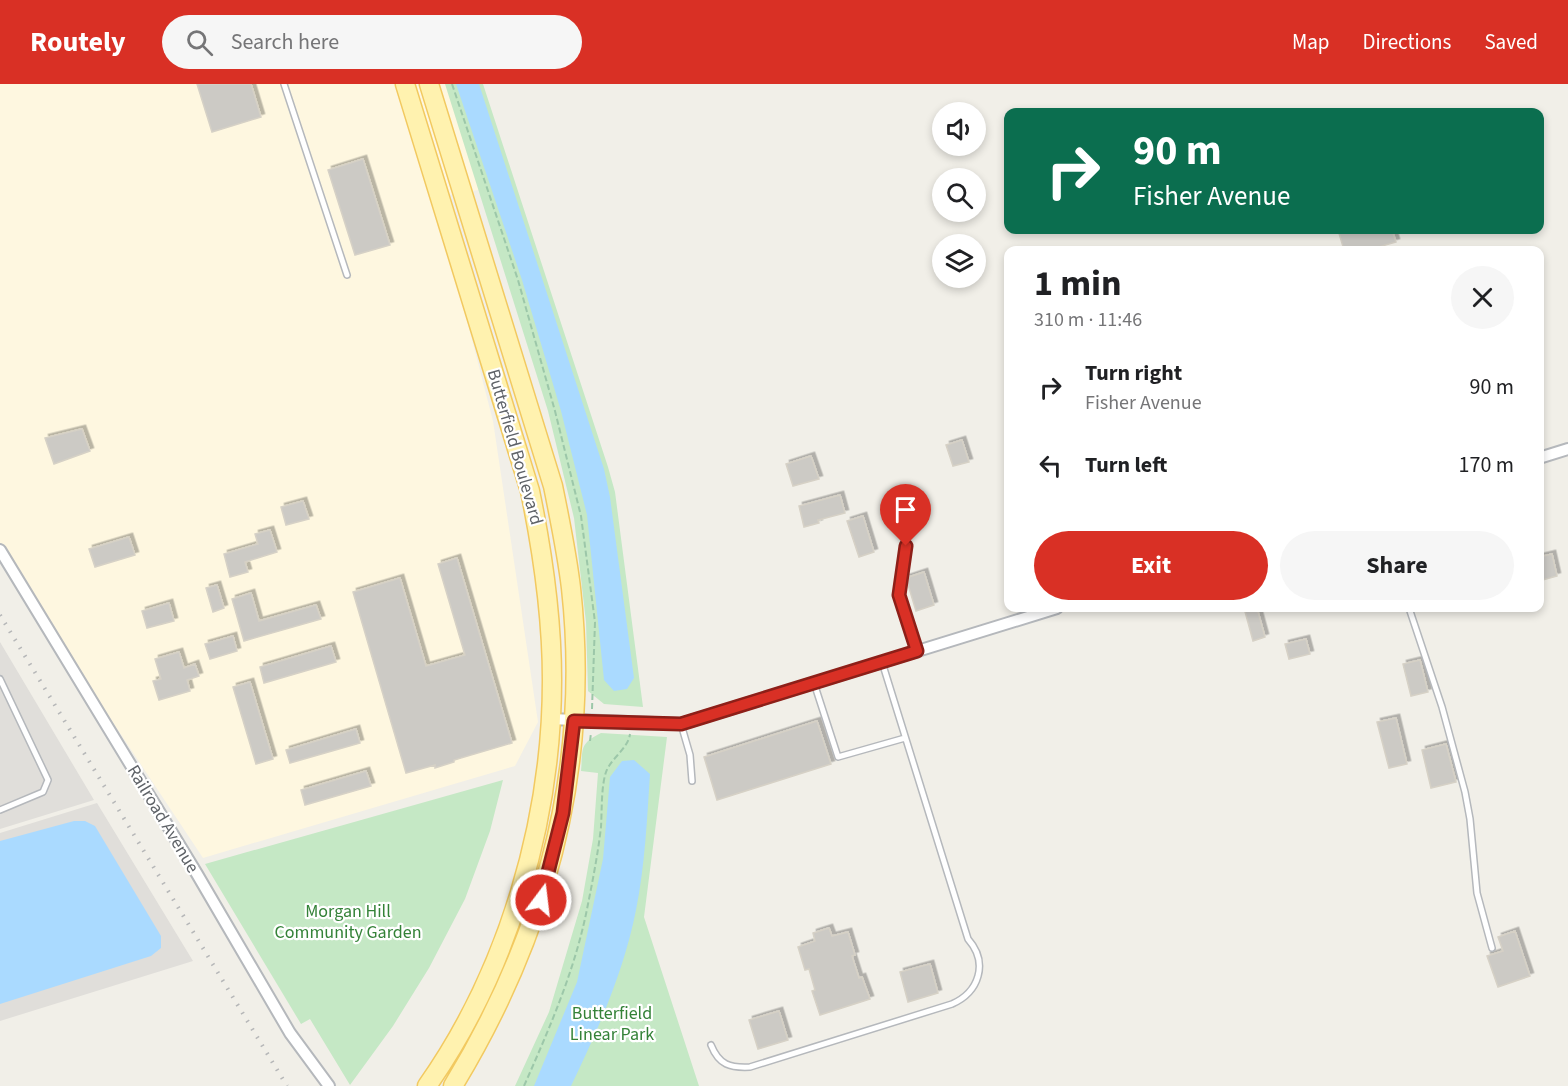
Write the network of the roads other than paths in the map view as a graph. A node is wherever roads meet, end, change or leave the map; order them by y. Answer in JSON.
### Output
{"nodes":[{"id":1,"x":284,"y":84,"type":"edge"},
{"id":2,"x":405,"y":84,"type":"edge"},
{"id":3,"x":429,"y":84,"type":"edge"},
{"id":4,"x":347,"y":275,"type":"dead end"},
{"id":5,"x":1568,"y":449,"type":"edge"},
{"id":6,"x":1544,"y":456,"type":"edge"},
{"id":7,"x":892,"y":499,"type":"dead end"},
{"id":8,"x":0,"y":550,"type":"edge"},
{"id":9,"x":1044,"y":612,"type":"edge"},
{"id":10,"x":1410,"y":612,"type":"edge"},
{"id":11,"x":917,"y":651,"type":"junction"},
{"id":12,"x":882,"y":662,"type":"junction"},
{"id":13,"x":0,"y":679,"type":"edge"},
{"id":14,"x":814,"y":683,"type":"junction"},
{"id":15,"x":550,"y":719,"type":"junction"},
{"id":16,"x":574,"y":721,"type":"junction"},
{"id":17,"x":681,"y":724,"type":"junction"},
{"id":18,"x":905,"y":738,"type":"junction"},
{"id":19,"x":692,"y":781,"type":"dead end"},
{"id":20,"x":0,"y":810,"type":"edge"},
{"id":21,"x":1492,"y":948,"type":"dead end"},
{"id":22,"x":711,"y":1045,"type":"dead end"},
{"id":23,"x":329,"y":1086,"type":"edge"},
{"id":24,"x":427,"y":1086,"type":"edge"},
{"id":25,"x":453,"y":1086,"type":"edge"}],
"edges":[{"from":1,"to":4,"type":"lane"},
{"from":2,"to":15,"type":"main road","name":"Butterfield Boulevard"},
{"from":3,"to":16,"type":"main road","name":"Butterfield Boulevard"},
{"from":5,"to":6,"type":"street"},
{"from":7,"to":11,"type":"lane"},
{"from":8,"to":23,"type":"street","name":"Railroad Avenue"},
{"from":9,"to":11,"type":"street"},
{"from":10,"to":21,"type":"lane"},
{"from":11,"to":12,"type":"street"},
{"from":12,"to":14,"type":"street"},
{"from":12,"to":18,"type":"lane"},
{"from":13,"to":20,"type":"lane"},
{"from":14,"to":17,"type":"street"},
{"from":14,"to":18,"type":"lane"},
{"from":15,"to":16,"type":"street"},
{"from":15,"to":24,"type":"main road","name":"Butterfield Boulevard"},
{"from":16,"to":17,"type":"street"},
{"from":16,"to":25,"type":"main road","name":"Butterfield Boulevard"},
{"from":17,"to":19,"type":"lane"},
{"from":18,"to":22,"type":"lane"}]}
